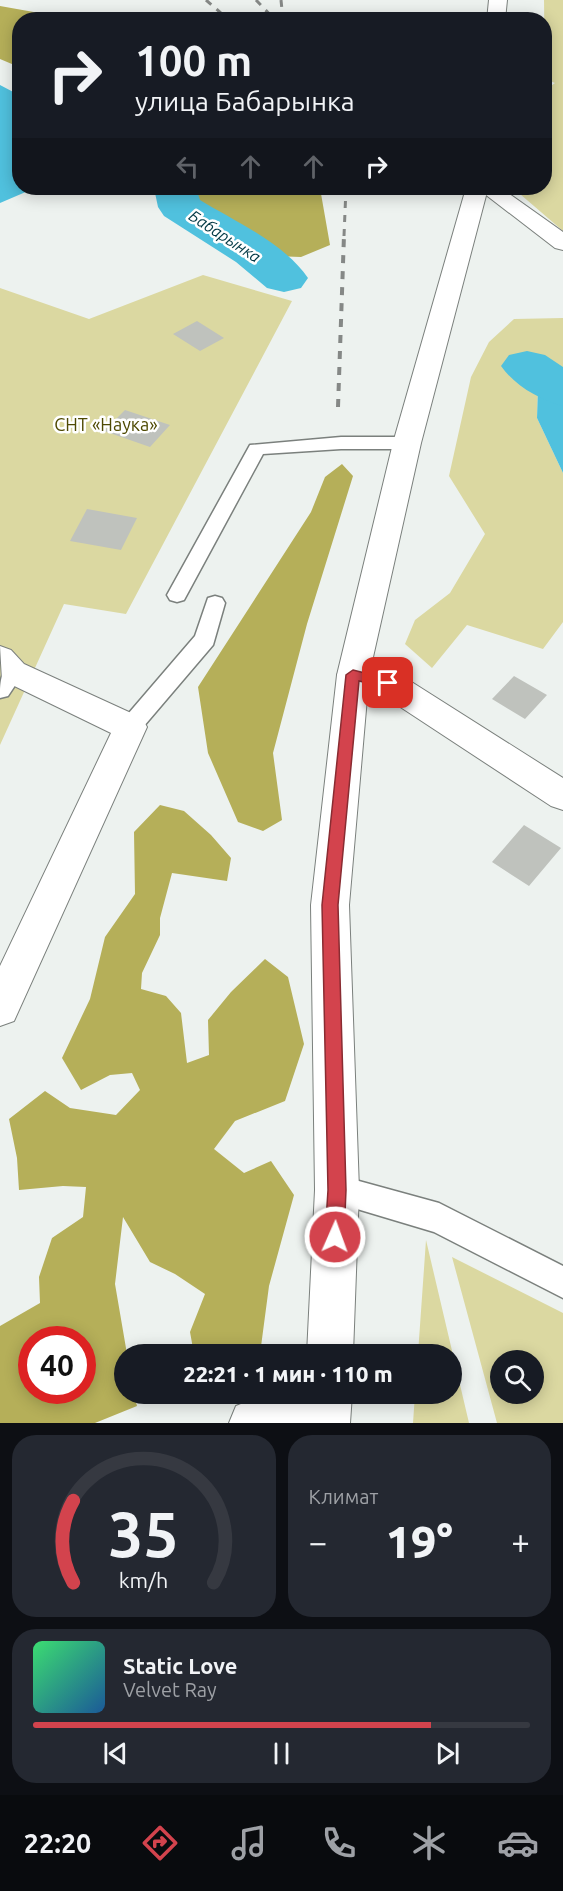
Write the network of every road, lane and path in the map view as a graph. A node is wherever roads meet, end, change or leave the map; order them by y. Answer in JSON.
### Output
{"nodes":[{"id":1,"x":475,"y":195,"type":"edge"},
{"id":2,"x":498,"y":195,"type":"edge"},
{"id":3,"x":563,"y":243,"type":"edge"},
{"id":4,"x":407,"y":443,"type":"junction"},
{"id":5,"x":177,"y":595,"type":"dead end"},
{"id":6,"x":215,"y":603,"type":"dead end"},
{"id":7,"x":4,"y":673,"type":"edge"},
{"id":8,"x":353,"y":675,"type":"junction"},
{"id":9,"x":130,"y":726,"type":"junction"},
{"id":10,"x":563,"y":796,"type":"edge"},
{"id":11,"x":0,"y":1008,"type":"edge"},
{"id":12,"x":337,"y":1190,"type":"junction"},
{"id":13,"x":563,"y":1283,"type":"edge"},
{"id":14,"x":330,"y":1344,"type":"edge"},
{"id":15,"x":327,"y":1408,"type":"edge"},
{"id":16,"x":253,"y":1423,"type":"edge"}],
"edges":[{"from":1,"to":4,"type":"street"},
{"from":2,"to":3,"type":"street"},
{"from":4,"to":5,"type":"lane"},
{"from":4,"to":8,"type":"street"},
{"from":6,"to":9,"type":"lane"},
{"from":7,"to":9,"type":"street"},
{"from":8,"to":10,"type":"street"},
{"from":8,"to":12,"type":"street"},
{"from":9,"to":11,"type":"street"},
{"from":12,"to":13,"type":"lane"},
{"from":12,"to":14,"type":"street"},
{"from":15,"to":16,"type":"street"}]}
